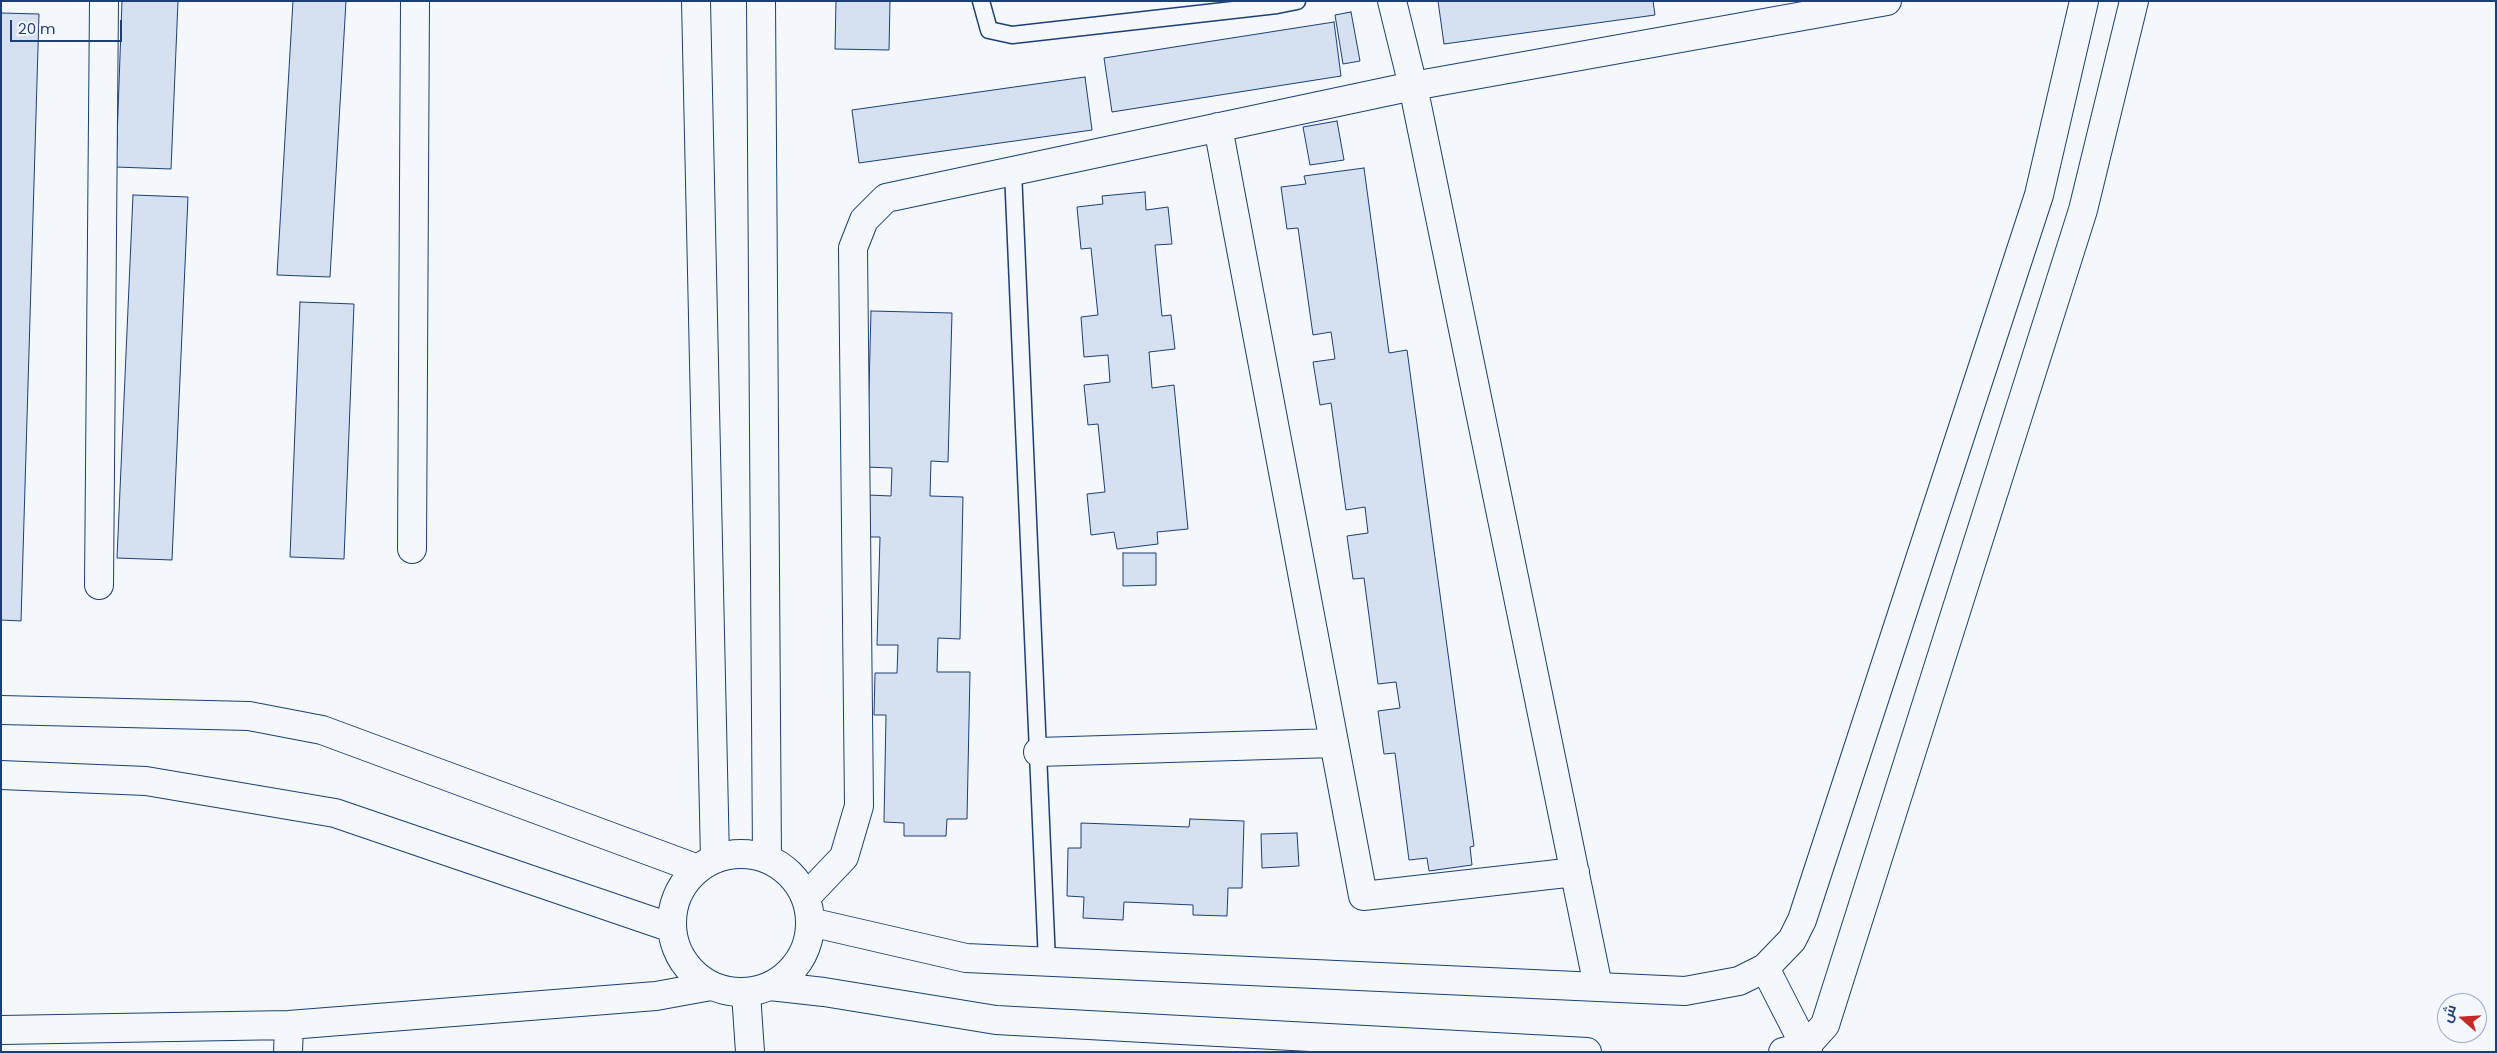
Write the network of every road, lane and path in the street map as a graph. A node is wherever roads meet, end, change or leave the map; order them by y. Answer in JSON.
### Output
{"nodes":[{"id":1,"x":104,"y":1,"type":"edge"},
{"id":2,"x":415,"y":1,"type":"edge"},
{"id":3,"x":696,"y":1,"type":"edge"},
{"id":4,"x":761,"y":1,"type":"edge"},
{"id":5,"x":981,"y":1,"type":"edge"},
{"id":6,"x":1297,"y":1,"type":"edge"},
{"id":7,"x":1392,"y":1,"type":"edge"},
{"id":8,"x":1887,"y":1,"type":"edge"},
{"id":9,"x":2084,"y":1,"type":"edge"},
{"id":10,"x":2134,"y":1,"type":"edge"},
{"id":11,"x":1277,"y":3,"type":"edge"},
{"id":12,"x":1413,"y":86,"type":"junction"},
{"id":13,"x":1218,"y":127,"type":"junction"},
{"id":14,"x":1013,"y":171,"type":"junction"},
{"id":15,"x":412,"y":549,"type":"dead end"},
{"id":16,"x":99,"y":586,"type":"dead end"},
{"id":17,"x":1,"y":710,"type":"edge"},
{"id":18,"x":1334,"y":743,"type":"junction"},
{"id":19,"x":1038,"y":752,"type":"junction"},
{"id":20,"x":1,"y":775,"type":"edge"},
{"id":21,"x":767,"y":859,"type":"junction"},
{"id":22,"x":706,"y":864,"type":"junction"},
{"id":23,"x":1575,"y":872,"type":"junction"},
{"id":24,"x":808,"y":910,"type":"junction"},
{"id":25,"x":672,"y":928,"type":"junction"},
{"id":26,"x":1047,"y":962,"type":"junction"},
{"id":27,"x":1765,"y":968,"type":"junction"},
{"id":28,"x":711,"y":986,"type":"junction"},
{"id":29,"x":1598,"y":986,"type":"junction"},
{"id":30,"x":758,"y":989,"type":"junction"},
{"id":31,"x":289,"y":1025,"type":"junction"},
{"id":32,"x":1,"y":1030,"type":"edge"},
{"id":33,"x":1799,"y":1050,"type":"edge"},
{"id":34,"x":288,"y":1052,"type":"edge"},
{"id":35,"x":750,"y":1052,"type":"edge"},
{"id":36,"x":1586,"y":1052,"type":"edge"}],
"edges":[{"from":1,"to":16,"type":"street"},
{"from":2,"to":15,"type":"street"},
{"from":3,"to":22,"type":"street"},
{"from":4,"to":21,"type":"street"},
{"from":5,"to":11,"type":"lane"},
{"from":6,"to":11,"type":"lane"},
{"from":7,"to":12,"type":"street"},
{"from":8,"to":12,"type":"street"},
{"from":9,"to":27,"type":"street"},
{"from":10,"to":33,"type":"street"},
{"from":12,"to":13,"type":"street"},
{"from":12,"to":23,"type":"street"},
{"from":13,"to":14,"type":"street"},
{"from":13,"to":18,"type":"street"},
{"from":14,"to":19,"type":"lane"},
{"from":14,"to":24,"type":"street"},
{"from":17,"to":22,"type":"street"},
{"from":18,"to":19,"type":"street"},
{"from":18,"to":23,"type":"street"},
{"from":19,"to":26,"type":"lane"},
{"from":20,"to":25,"type":"street"},
{"from":21,"to":22,"type":"street"},
{"from":21,"to":24,"type":"street"},
{"from":22,"to":25,"type":"street"},
{"from":23,"to":29,"type":"street"},
{"from":24,"to":26,"type":"street"},
{"from":24,"to":30,"type":"street"},
{"from":25,"to":28,"type":"street"},
{"from":26,"to":29,"type":"street"},
{"from":27,"to":29,"type":"street"},
{"from":27,"to":33,"type":"street"},
{"from":28,"to":30,"type":"street"},
{"from":28,"to":31,"type":"street"},
{"from":30,"to":35,"type":"street"},
{"from":30,"to":36,"type":"street"},
{"from":31,"to":32,"type":"street"},
{"from":31,"to":34,"type":"street"}]}
